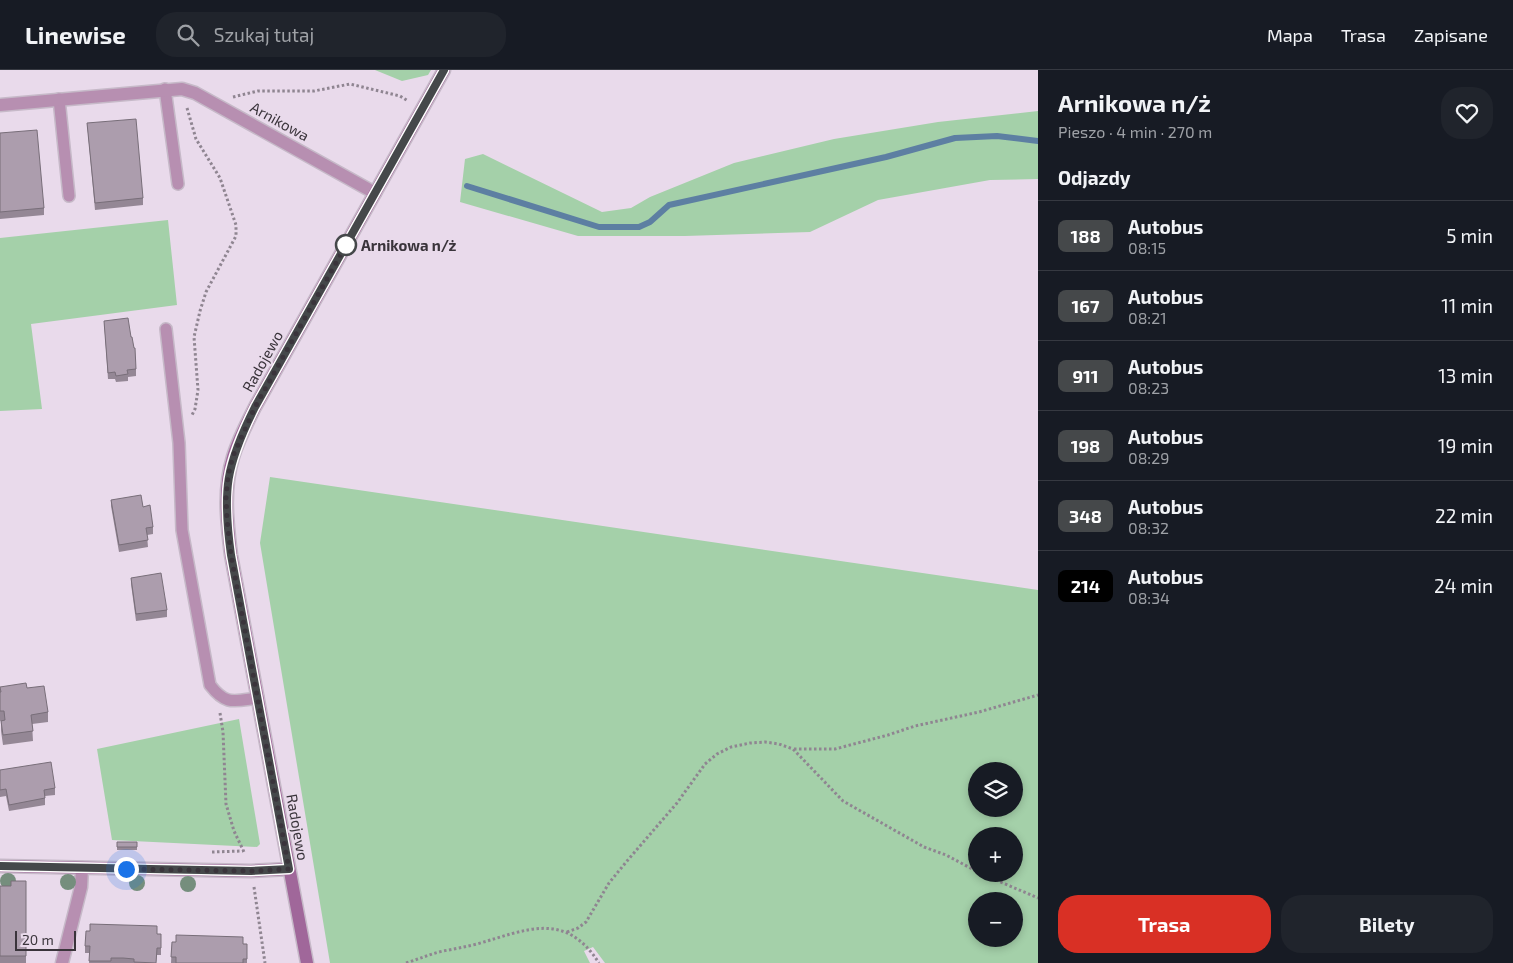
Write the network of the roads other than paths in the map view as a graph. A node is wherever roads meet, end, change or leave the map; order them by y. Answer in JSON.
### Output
{"nodes":[{"id":1,"x":444,"y":70,"type":"edge"},
{"id":2,"x":165,"y":89,"type":"junction"},
{"id":3,"x":59,"y":99,"type":"junction"},
{"id":4,"x":0,"y":105,"type":"edge"},
{"id":5,"x":178,"y":184,"type":"dead end"},
{"id":6,"x":375,"y":193,"type":"junction"},
{"id":7,"x":69,"y":196,"type":"dead end"},
{"id":8,"x":166,"y":328,"type":"dead end"},
{"id":9,"x":258,"y":698,"type":"junction"},
{"id":10,"x":0,"y":866,"type":"edge"},
{"id":11,"x":82,"y":868,"type":"junction"},
{"id":12,"x":289,"y":869,"type":"junction"},
{"id":13,"x":62,"y":963,"type":"edge"},
{"id":14,"x":307,"y":963,"type":"edge"}],
"edges":[{"from":1,"to":6,"type":"street","name":"Radojewo"},
{"from":2,"to":3,"type":"street","name":"Arnikowa"},
{"from":2,"to":5,"type":"lane"},
{"from":2,"to":6,"type":"street","name":"Arnikowa"},
{"from":3,"to":4,"type":"street","name":"Arnikowa"},
{"from":3,"to":7,"type":"lane"},
{"from":6,"to":9,"type":"street","name":"Radojewo"},
{"from":8,"to":9,"type":"lane"},
{"from":9,"to":12,"type":"street","name":"Radojewo"},
{"from":10,"to":11,"type":"street"},
{"from":11,"to":12,"type":"street"},
{"from":11,"to":13,"type":"street"},
{"from":12,"to":14,"type":"street","name":"Radojewo"}]}
